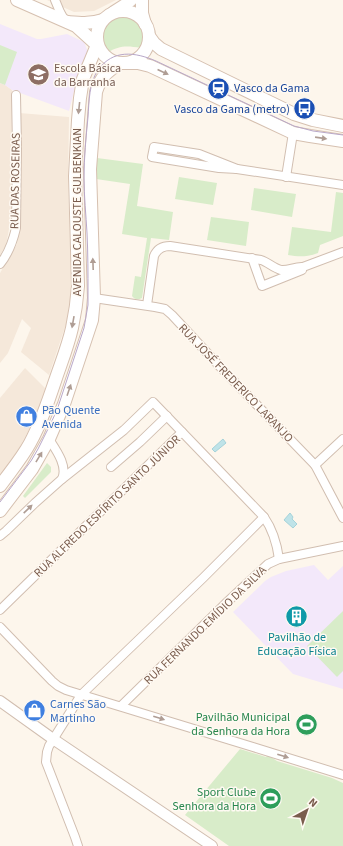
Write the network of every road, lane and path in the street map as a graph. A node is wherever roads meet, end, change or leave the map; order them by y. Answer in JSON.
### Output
{"nodes":[{"id":1,"x":17,"y":0,"type":"edge"},
{"id":2,"x":55,"y":0,"type":"edge"},
{"id":3,"x":131,"y":0,"type":"edge"},
{"id":4,"x":142,"y":0,"type":"edge"},
{"id":5,"x":114,"y":12,"type":"junction"},
{"id":6,"x":103,"y":20,"type":"junction"},
{"id":7,"x":65,"y":21,"type":"junction"},
{"id":8,"x":147,"y":30,"type":"junction"},
{"id":9,"x":97,"y":45,"type":"junction"},
{"id":10,"x":123,"y":63,"type":"junction"},
{"id":11,"x":16,"y":95,"type":"dead end"},
{"id":12,"x":343,"y":126,"type":"edge"},
{"id":13,"x":293,"y":133,"type":"junction"},
{"id":14,"x":343,"y":141,"type":"edge"},
{"id":15,"x":236,"y":169,"type":"junction"},
{"id":16,"x":286,"y":177,"type":"junction"},
{"id":17,"x":343,"y":186,"type":"edge"},
{"id":18,"x":343,"y":252,"type":"edge"},
{"id":19,"x":252,"y":258,"type":"junction"},
{"id":20,"x":0,"y":264,"type":"edge"},
{"id":21,"x":303,"y":267,"type":"junction"},
{"id":22,"x":94,"y":298,"type":"junction"},
{"id":23,"x":147,"y":305,"type":"junction"},
{"id":24,"x":167,"y":416,"type":"junction"},
{"id":25,"x":36,"y":430,"type":"junction"},
{"id":26,"x":182,"y":432,"type":"junction"},
{"id":27,"x":343,"y":439,"type":"edge"},
{"id":28,"x":49,"y":440,"type":"junction"},
{"id":29,"x":315,"y":465,"type":"junction"},
{"id":30,"x":111,"y":467,"type":"dead end"},
{"id":31,"x":62,"y":479,"type":"junction"},
{"id":32,"x":0,"y":486,"type":"edge"},
{"id":33,"x":0,"y":511,"type":"edge"},
{"id":34,"x":264,"y":517,"type":"junction"},
{"id":35,"x":343,"y":518,"type":"edge"},
{"id":36,"x":0,"y":536,"type":"edge"},
{"id":37,"x":343,"y":546,"type":"edge"},
{"id":38,"x":279,"y":559,"type":"junction"},
{"id":39,"x":0,"y":610,"type":"edge"},
{"id":40,"x":0,"y":627,"type":"edge"},
{"id":41,"x":81,"y":695,"type":"junction"},
{"id":42,"x":0,"y":701,"type":"edge"},
{"id":43,"x":121,"y":706,"type":"junction"},
{"id":44,"x":53,"y":739,"type":"junction"},
{"id":45,"x":343,"y":776,"type":"edge"},
{"id":46,"x":78,"y":846,"type":"edge"},
{"id":47,"x":212,"y":846,"type":"edge"}],
"edges":[{"from":1,"to":7,"type":"main road"},
{"from":2,"to":7,"type":"street"},
{"from":3,"to":5,"type":"main road"},
{"from":4,"to":8,"type":"main road"},
{"from":5,"to":6,"type":"main road"},
{"from":5,"to":8,"type":"main road"},
{"from":6,"to":7,"type":"main road"},
{"from":6,"to":9,"type":"main road"},
{"from":7,"to":9,"type":"main road"},
{"from":8,"to":10,"type":"main road"},
{"from":8,"to":12,"type":"main road"},
{"from":9,"to":10,"type":"main road"},
{"from":9,"to":25,"type":"main road","name":"AVENIDA CALOUSTE GULBENKIAN","one_way":true},
{"from":10,"to":13,"type":"main road","one_way":true},
{"from":22,"to":10,"type":"main road","name":"AVENIDA CALOUSTE GULBENKIAN","one_way":true},
{"from":11,"to":20,"type":"street","name":"RUA DAS ROSEIRAS"},
{"from":13,"to":14,"type":"main road","one_way":true},
{"from":13,"to":16,"type":"street"},
{"from":15,"to":15,"type":"street"},
{"from":15,"to":16,"type":"street"},
{"from":16,"to":17,"type":"street"},
{"from":18,"to":21,"type":"street"},
{"from":19,"to":21,"type":"street"},
{"from":19,"to":21,"type":"street"},
{"from":19,"to":23,"type":"street"},
{"from":22,"to":23,"type":"street","name":"RUA JOSÉ FREDERICO LARANJO"},
{"from":28,"to":22,"type":"main road","name":"AVENIDA CALOUSTE GULBENKIAN","one_way":true},
{"from":23,"to":29,"type":"street","name":"RUA JOSÉ FREDERICO LARANJO"},
{"from":24,"to":26,"type":"street"},
{"from":24,"to":30,"type":"street"},
{"from":24,"to":31,"type":"street"},
{"from":25,"to":28,"type":"street"},
{"from":25,"to":32,"type":"main road","name":"AVENIDA CALOUSTE GULBENKIAN"},
{"from":26,"to":34,"type":"street","name":"RUA ALFREDO ESPÍRITO SANTO JÚNIOR"},
{"from":26,"to":39,"type":"street","name":"RUA ALFREDO ESPÍRITO SANTO JÚNIOR"},
{"from":27,"to":29,"type":"street"},
{"from":28,"to":31,"type":"street"},
{"from":33,"to":28,"type":"main road","name":"AVENIDA CALOUSTE GULBENKIAN","one_way":true},
{"from":29,"to":35,"type":"street","name":"RUA JOSÉ FREDERICO LARANJO"},
{"from":36,"to":31,"type":"street","one_way":true},
{"from":34,"to":38,"type":"street","name":"RUA ALFREDO ESPÍRITO SANTO JÚNIOR"},
{"from":34,"to":41,"type":"street"},
{"from":37,"to":38,"type":"street","name":"RUA FERNANDO EMÍDIO DA SILVA"},
{"from":38,"to":43,"type":"street","name":"RUA FERNANDO EMÍDIO DA SILVA"},
{"from":40,"to":41,"type":"street"},
{"from":41,"to":43,"type":"street"},
{"from":41,"to":44,"type":"street"},
{"from":42,"to":44,"type":"street"},
{"from":43,"to":45,"type":"street","one_way":true},
{"from":44,"to":46,"type":"street"},
{"from":44,"to":47,"type":"street"}]}
